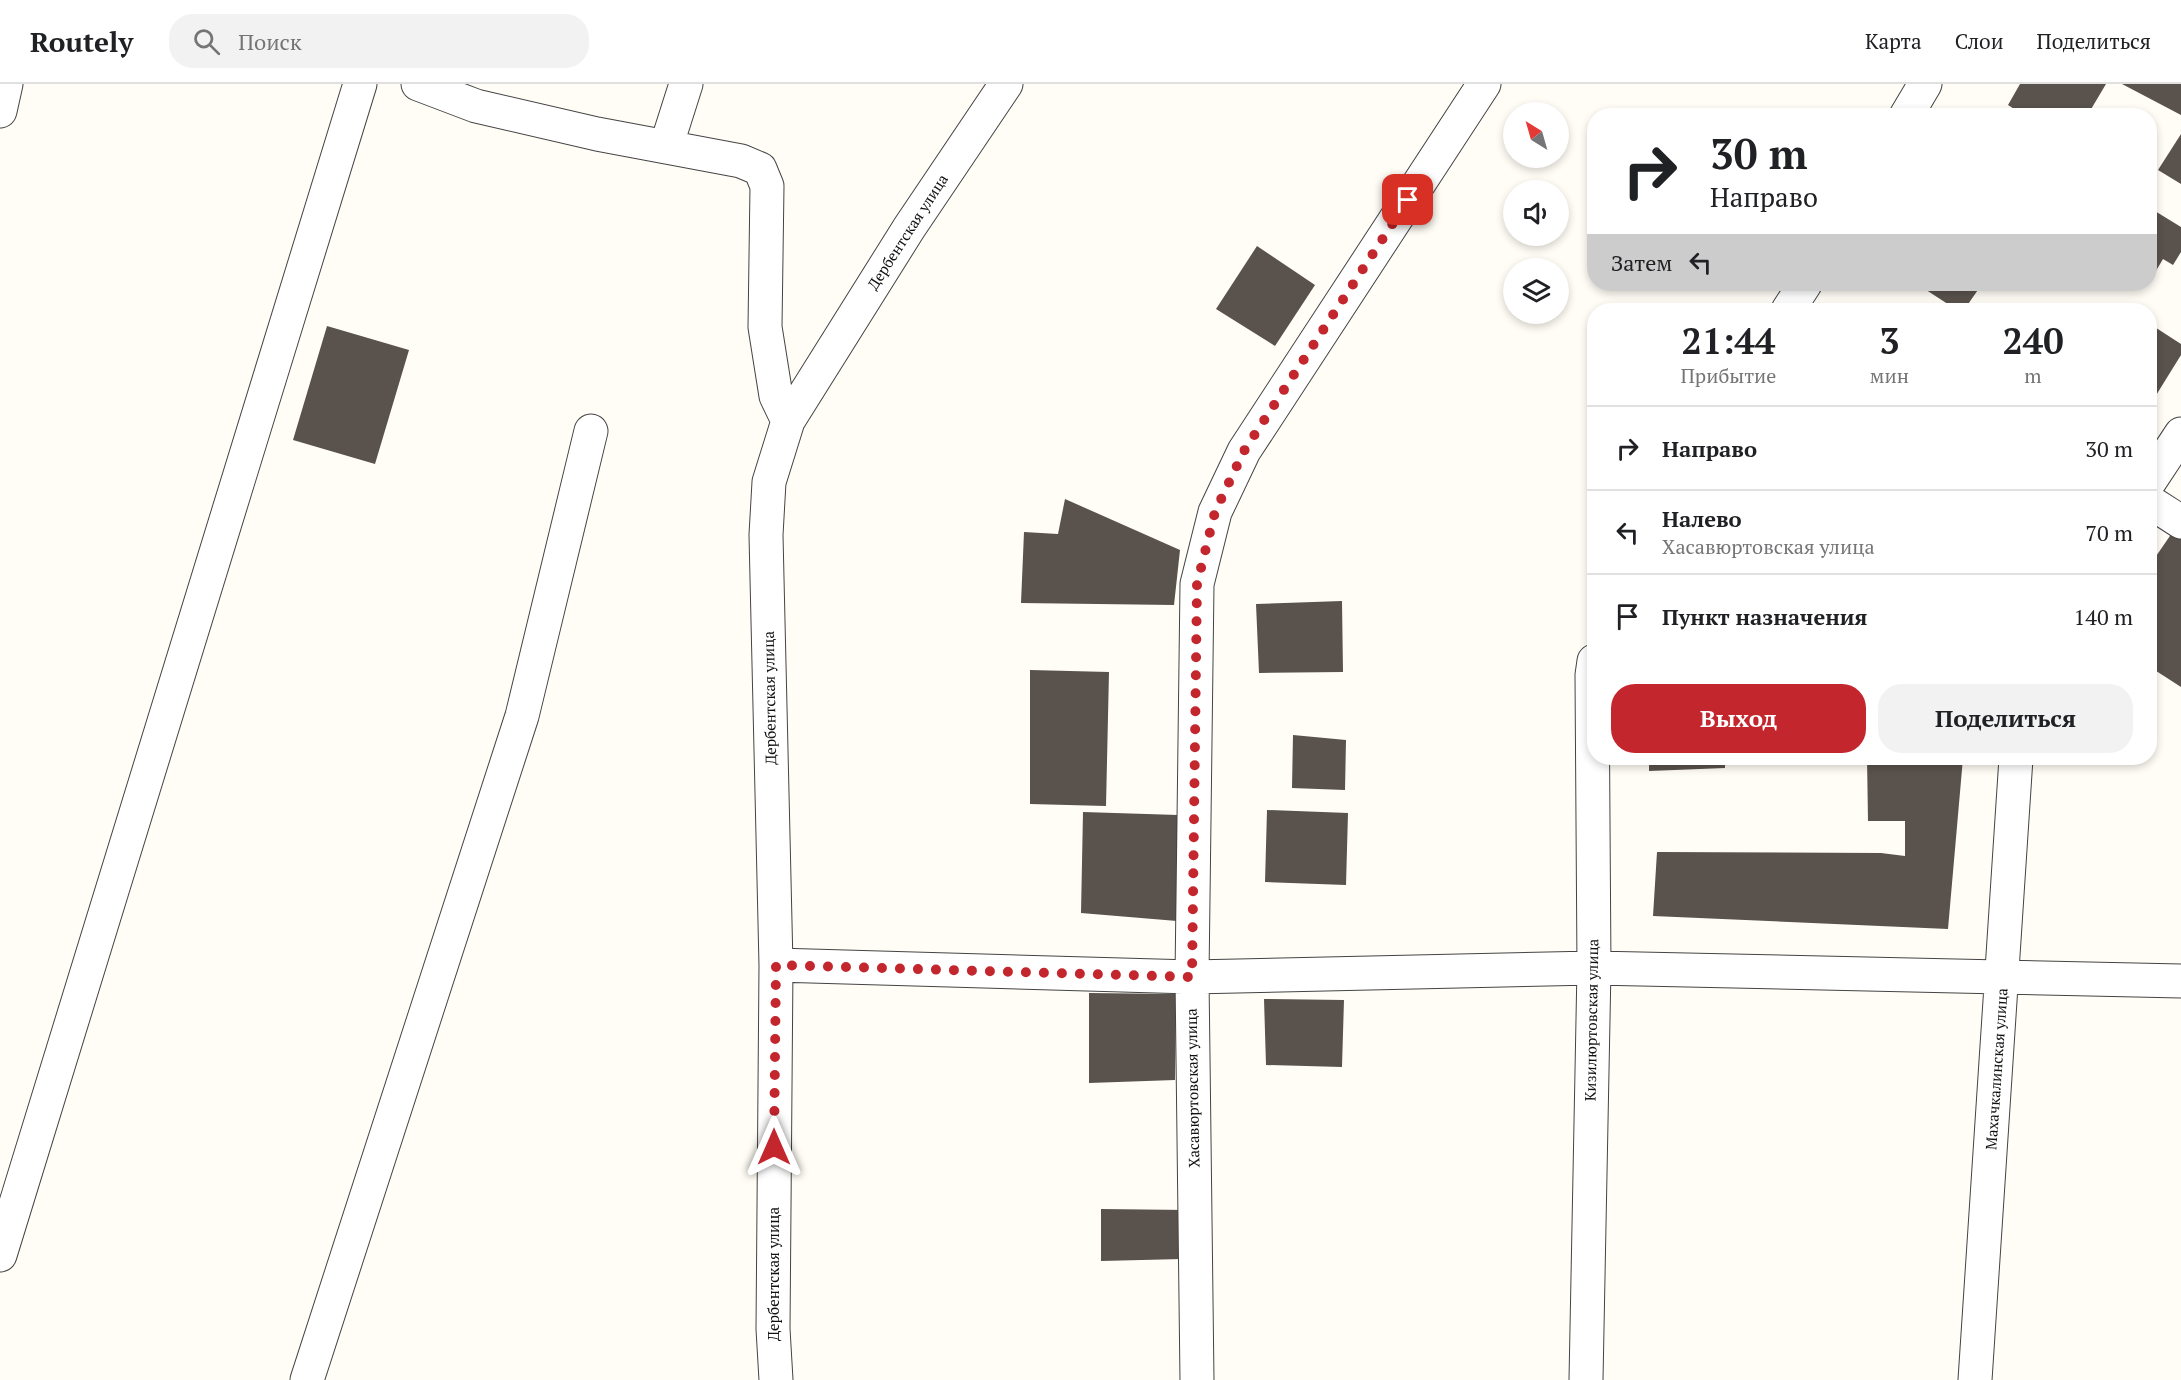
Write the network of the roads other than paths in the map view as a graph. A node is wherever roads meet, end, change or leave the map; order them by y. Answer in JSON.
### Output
{"nodes":[{"id":1,"x":6,"y":84,"type":"edge"},
{"id":2,"x":360,"y":84,"type":"edge"},
{"id":3,"x":418,"y":84,"type":"edge"},
{"id":4,"x":686,"y":84,"type":"edge"},
{"id":5,"x":1006,"y":84,"type":"edge"},
{"id":6,"x":1484,"y":84,"type":"edge"},
{"id":7,"x":1925,"y":84,"type":"edge"},
{"id":8,"x":1911,"y":108,"type":"edge"},
{"id":9,"x":0,"y":111,"type":"edge"},
{"id":10,"x":666,"y":147,"type":"junction"},
{"id":11,"x":788,"y":422,"type":"junction"},
{"id":12,"x":591,"y":432,"type":"dead end"},
{"id":13,"x":2181,"y":434,"type":"edge"},
{"id":14,"x":2157,"y":470,"type":"edge"},
{"id":15,"x":2157,"y":507,"type":"edge"},
{"id":16,"x":2181,"y":522,"type":"edge"},
{"id":17,"x":1593,"y":765,"type":"edge"},
{"id":18,"x":2016,"y":765,"type":"edge"},
{"id":19,"x":776,"y":965,"type":"junction"},
{"id":20,"x":1594,"y":968,"type":"junction"},
{"id":21,"x":1192,"y":977,"type":"junction"},
{"id":22,"x":2003,"y":978,"type":"junction"},
{"id":23,"x":2181,"y":981,"type":"edge"},
{"id":24,"x":0,"y":1255,"type":"edge"},
{"id":25,"x":307,"y":1380,"type":"edge"},
{"id":26,"x":776,"y":1380,"type":"edge"},
{"id":27,"x":1197,"y":1380,"type":"edge"},
{"id":28,"x":1586,"y":1380,"type":"edge"},
{"id":29,"x":1975,"y":1380,"type":"edge"}],
"edges":[{"from":1,"to":9,"type":"street"},
{"from":2,"to":24,"type":"street"},
{"from":3,"to":10,"type":"street"},
{"from":4,"to":10,"type":"street"},
{"from":5,"to":11,"type":"street","name":"Дербентская улица"},
{"from":6,"to":21,"type":"street","name":"Хасавюртовская улица"},
{"from":7,"to":8,"type":"street"},
{"from":10,"to":11,"type":"street"},
{"from":11,"to":19,"type":"street","name":"Дербентская улица"},
{"from":12,"to":25,"type":"street"},
{"from":13,"to":14,"type":"street"},
{"from":15,"to":16,"type":"street"},
{"from":17,"to":20,"type":"street","name":"Кизилюртовская улица"},
{"from":18,"to":22,"type":"street","name":"Махачкалинская улица"},
{"from":19,"to":21,"type":"street"},
{"from":19,"to":26,"type":"street","name":"Дербентская улица"},
{"from":20,"to":21,"type":"street"},
{"from":20,"to":22,"type":"street"},
{"from":20,"to":28,"type":"street","name":"Кизилюртовская улица"},
{"from":21,"to":27,"type":"street","name":"Хасавюртовская улица"},
{"from":22,"to":23,"type":"street"},
{"from":22,"to":29,"type":"street","name":"Махачкалинская улица"}]}
